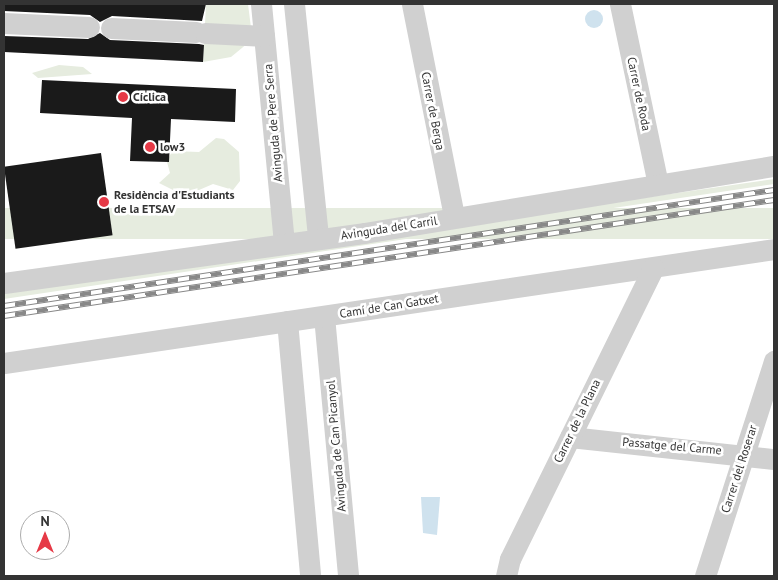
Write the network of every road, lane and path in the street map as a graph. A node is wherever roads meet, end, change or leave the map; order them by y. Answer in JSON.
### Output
{"nodes":[{"id":1,"x":261,"y":4,"type":"edge"},
{"id":2,"x":294,"y":4,"type":"edge"},
{"id":3,"x":412,"y":4,"type":"edge"},
{"id":4,"x":620,"y":4,"type":"edge"},
{"id":5,"x":4,"y":23,"type":"edge"},
{"id":6,"x":89,"y":27,"type":"dead end"},
{"id":7,"x":111,"y":28,"type":"dead end"},
{"id":8,"x":264,"y":36,"type":"junction"},
{"id":9,"x":774,"y":166,"type":"edge"},
{"id":10,"x":658,"y":184,"type":"junction"},
{"id":11,"x":454,"y":217,"type":"junction"},
{"id":12,"x":318,"y":238,"type":"junction"},
{"id":13,"x":284,"y":242,"type":"junction"},
{"id":14,"x":774,"y":249,"type":"edge"},
{"id":15,"x":653,"y":268,"type":"junction"},
{"id":16,"x":4,"y":283,"type":"edge"},
{"id":17,"x":324,"y":316,"type":"junction"},
{"id":18,"x":287,"y":321,"type":"junction"},
{"id":19,"x":774,"y":361,"type":"edge"},
{"id":20,"x":4,"y":363,"type":"edge"},
{"id":21,"x":570,"y":437,"type":"junction"},
{"id":22,"x":744,"y":453,"type":"junction"},
{"id":23,"x":774,"y":459,"type":"edge"},
{"id":24,"x":310,"y":576,"type":"edge"},
{"id":25,"x":348,"y":576,"type":"edge"},
{"id":26,"x":506,"y":576,"type":"edge"},
{"id":27,"x":705,"y":576,"type":"edge"}],
"edges":[{"from":1,"to":8,"type":"street","name":"Avinguda de Pere Serra"},
{"from":2,"to":12,"type":"street"},
{"from":3,"to":11,"type":"street","name":"Carrer de Berga"},
{"from":4,"to":10,"type":"street","name":"Carrer de Roda"},
{"from":5,"to":6,"type":"street"},
{"from":7,"to":8,"type":"street"},
{"from":8,"to":13,"type":"street","name":"Avinguda de Pere Serra"},
{"from":9,"to":10,"type":"street","name":"Avinguda del Carril"},
{"from":10,"to":11,"type":"street","name":"Avinguda del Carril"},
{"from":11,"to":12,"type":"street","name":"Avinguda del Carril"},
{"from":12,"to":13,"type":"street","name":"Avinguda del Carril"},
{"from":13,"to":16,"type":"street","name":"Avinguda del Carril"},
{"from":14,"to":15,"type":"street","name":"Camí de Can Gatxet"},
{"from":15,"to":17,"type":"street","name":"Camí de Can Gatxet"},
{"from":15,"to":21,"type":"street","name":"Carrer de la Plana"},
{"from":17,"to":18,"type":"street","name":"Camí de Can Gatxet"},
{"from":17,"to":25,"type":"street","name":"Avinguda de Can Picanyol"},
{"from":18,"to":20,"type":"street","name":"Camí de Can Gatxet"},
{"from":18,"to":24,"type":"street"},
{"from":19,"to":22,"type":"street","name":"Carrer del Roserar"},
{"from":21,"to":22,"type":"street","name":"Passatge del Carme"},
{"from":21,"to":26,"type":"street","name":"Carrer de la Plana"},
{"from":22,"to":23,"type":"street","name":"Passatge del Carme"},
{"from":22,"to":27,"type":"street","name":"Carrer del Roserar"}]}
